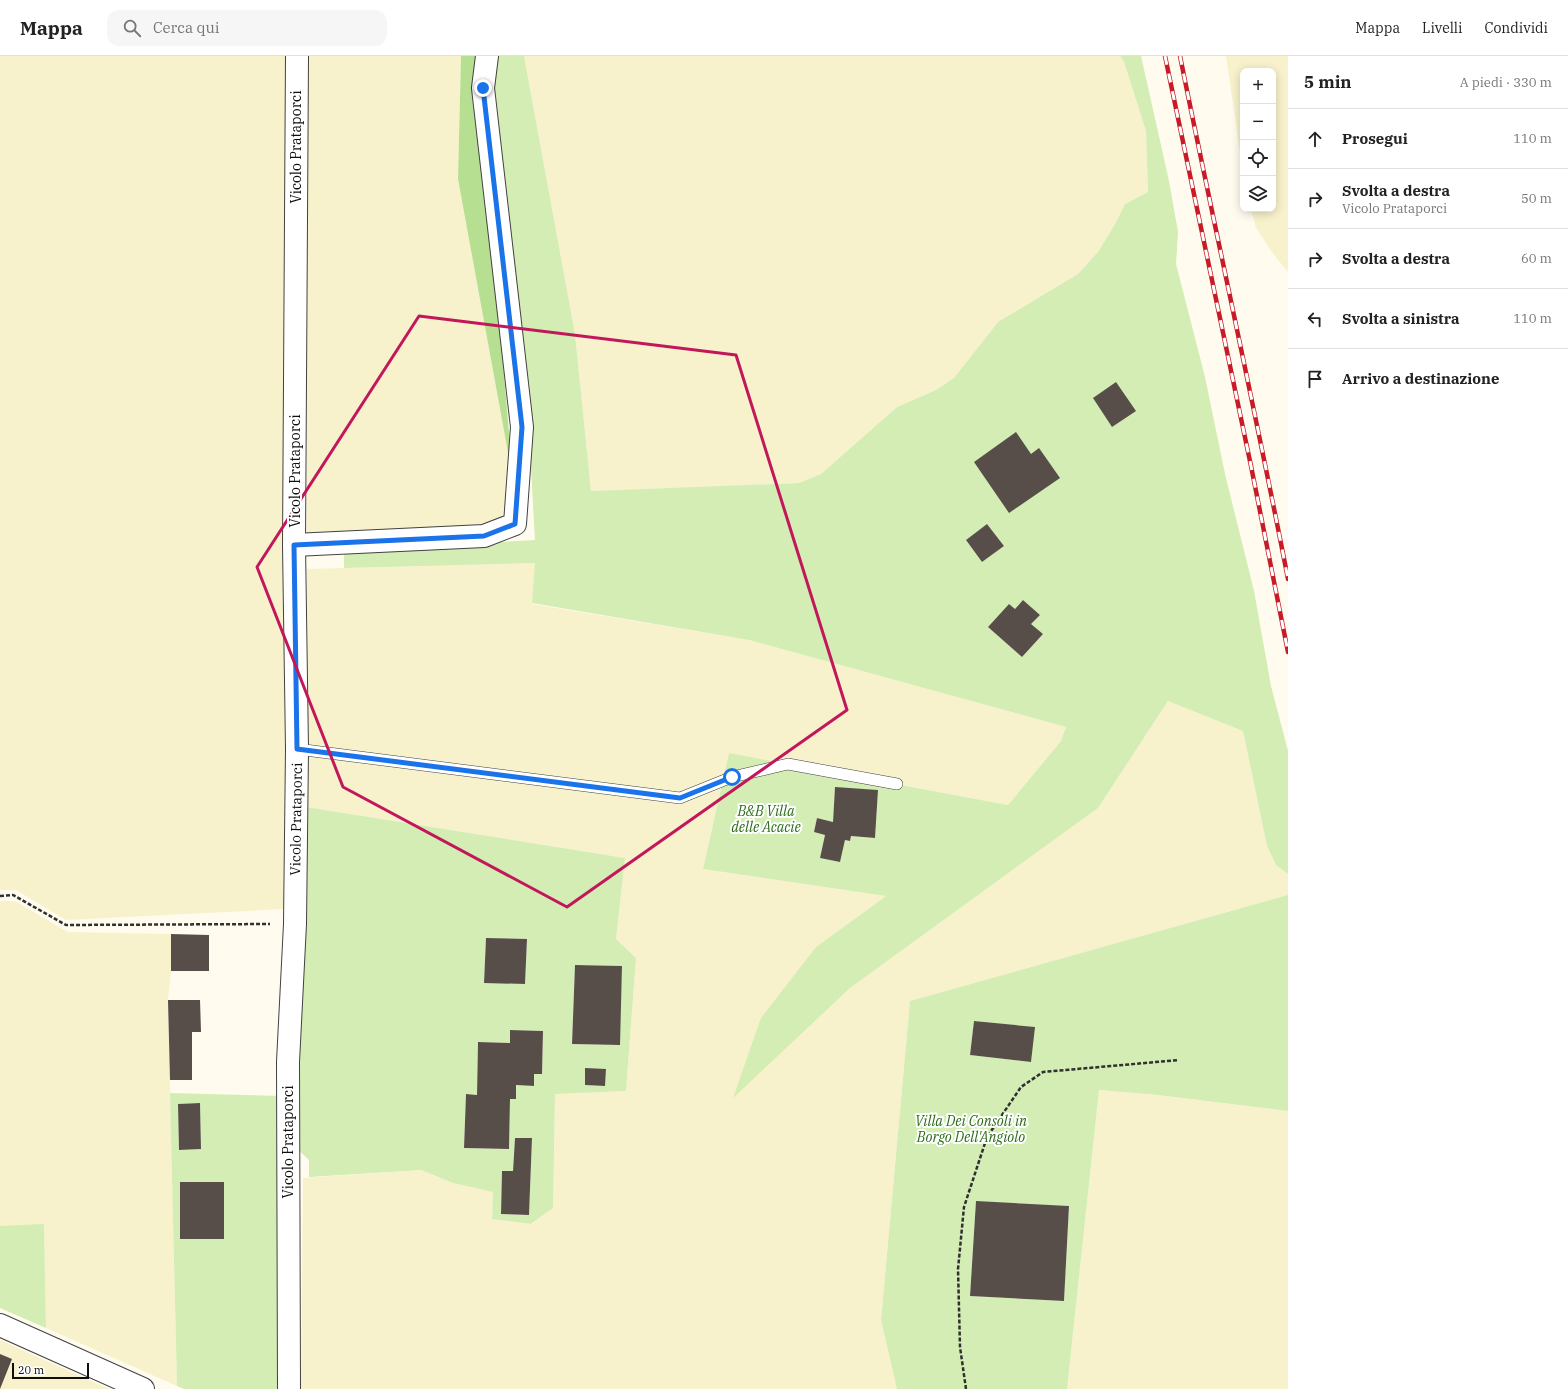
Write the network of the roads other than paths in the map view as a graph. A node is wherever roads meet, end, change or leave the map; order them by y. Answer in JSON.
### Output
{"nodes":[{"id":1,"x":297,"y":56,"type":"edge"},
{"id":2,"x":487,"y":56,"type":"edge"},
{"id":3,"x":294,"y":545,"type":"junction"},
{"id":4,"x":297,"y":749,"type":"junction"},
{"id":5,"x":897,"y":784,"type":"dead end"},
{"id":6,"x":0,"y":1325,"type":"edge"},
{"id":7,"x":143,"y":1389,"type":"edge"},
{"id":8,"x":289,"y":1389,"type":"edge"}],
"edges":[{"from":1,"to":3,"type":"street","name":"Vicolo Prataporci"},
{"from":2,"to":3,"type":"street"},
{"from":3,"to":4,"type":"street","name":"Vicolo Prataporci"},
{"from":4,"to":5,"type":"lane"},
{"from":4,"to":8,"type":"street","name":"Vicolo Prataporci"},
{"from":6,"to":7,"type":"street"}]}
